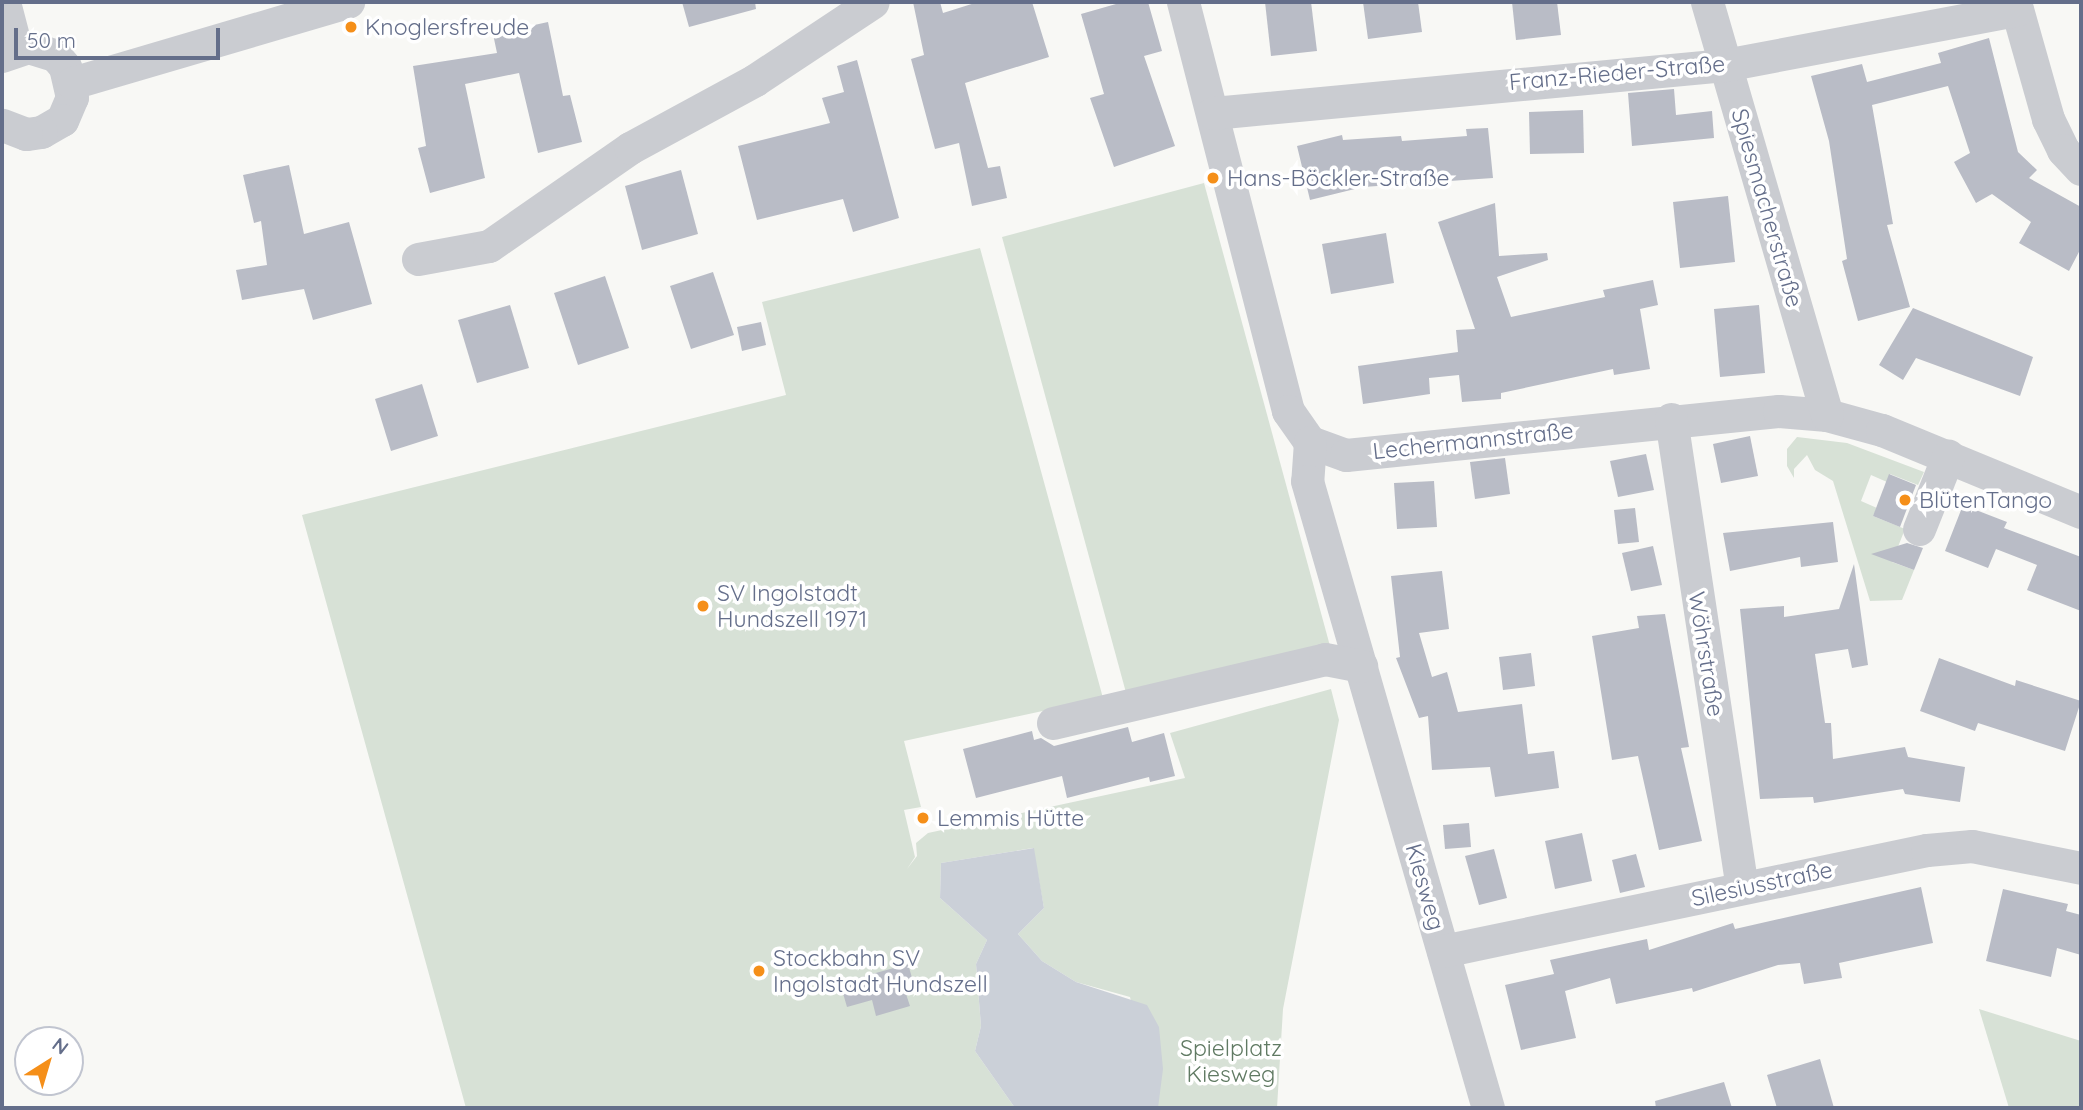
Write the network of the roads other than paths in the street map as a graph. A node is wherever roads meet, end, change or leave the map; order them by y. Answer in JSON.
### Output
{"nodes":[{"id":1,"x":4,"y":2,"type":"edge"},
{"id":2,"x":348,"y":2,"type":"edge"},
{"id":3,"x":873,"y":2,"type":"edge"},
{"id":4,"x":1183,"y":2,"type":"edge"},
{"id":5,"x":1707,"y":2,"type":"edge"},
{"id":6,"x":2016,"y":6,"type":"edge"},
{"id":7,"x":9,"y":52,"type":"edge"},
{"id":8,"x":1725,"y":65,"type":"junction"},
{"id":9,"x":72,"y":83,"type":"junction"},
{"id":10,"x":1213,"y":113,"type":"junction"},
{"id":11,"x":2,"y":125,"type":"edge"},
{"id":12,"x":2081,"y":170,"type":"edge"},
{"id":13,"x":418,"y":260,"type":"dead end"},
{"id":14,"x":1827,"y":415,"type":"junction"},
{"id":15,"x":1671,"y":419,"type":"junction"},
{"id":16,"x":1310,"y":442,"type":"junction"},
{"id":17,"x":1948,"y":456,"type":"junction"},
{"id":18,"x":2081,"y":512,"type":"edge"},
{"id":19,"x":1919,"y":529,"type":"dead end"},
{"id":20,"x":1361,"y":666,"type":"junction"},
{"id":21,"x":1054,"y":723,"type":"dead end"},
{"id":22,"x":2081,"y":868,"type":"edge"},
{"id":23,"x":1742,"y":888,"type":"junction"},
{"id":24,"x":1443,"y":951,"type":"junction"},
{"id":25,"x":1488,"y":1108,"type":"edge"}],
"edges":[{"from":1,"to":7,"type":"street"},
{"from":2,"to":9,"type":"street"},
{"from":3,"to":13,"type":"street"},
{"from":4,"to":10,"type":"street"},
{"from":5,"to":8,"type":"street","name":"Spiesmacherstraße"},
{"from":6,"to":8,"type":"street","name":"Franz-Rieder-Straße"},
{"from":6,"to":12,"type":"street"},
{"from":7,"to":9,"type":"street"},
{"from":8,"to":10,"type":"street","name":"Franz-Rieder-Straße"},
{"from":8,"to":14,"type":"street","name":"Spiesmacherstraße"},
{"from":9,"to":11,"type":"street"},
{"from":10,"to":16,"type":"street"},
{"from":14,"to":15,"type":"street","name":"Lechermannstraße"},
{"from":14,"to":17,"type":"street","name":"Lechermannstraße"},
{"from":15,"to":16,"type":"street","name":"Lechermannstraße"},
{"from":15,"to":23,"type":"street","name":"Wöhrstraße"},
{"from":16,"to":20,"type":"street","name":"Kiesweg"},
{"from":17,"to":18,"type":"street","name":"Lechermannstraße"},
{"from":17,"to":19,"type":"street"},
{"from":20,"to":21,"type":"street"},
{"from":20,"to":24,"type":"street","name":"Kiesweg"},
{"from":22,"to":23,"type":"street","name":"Silesiusstraße"},
{"from":23,"to":24,"type":"street","name":"Silesiusstraße"},
{"from":24,"to":25,"type":"street","name":"Kiesweg"}]}
